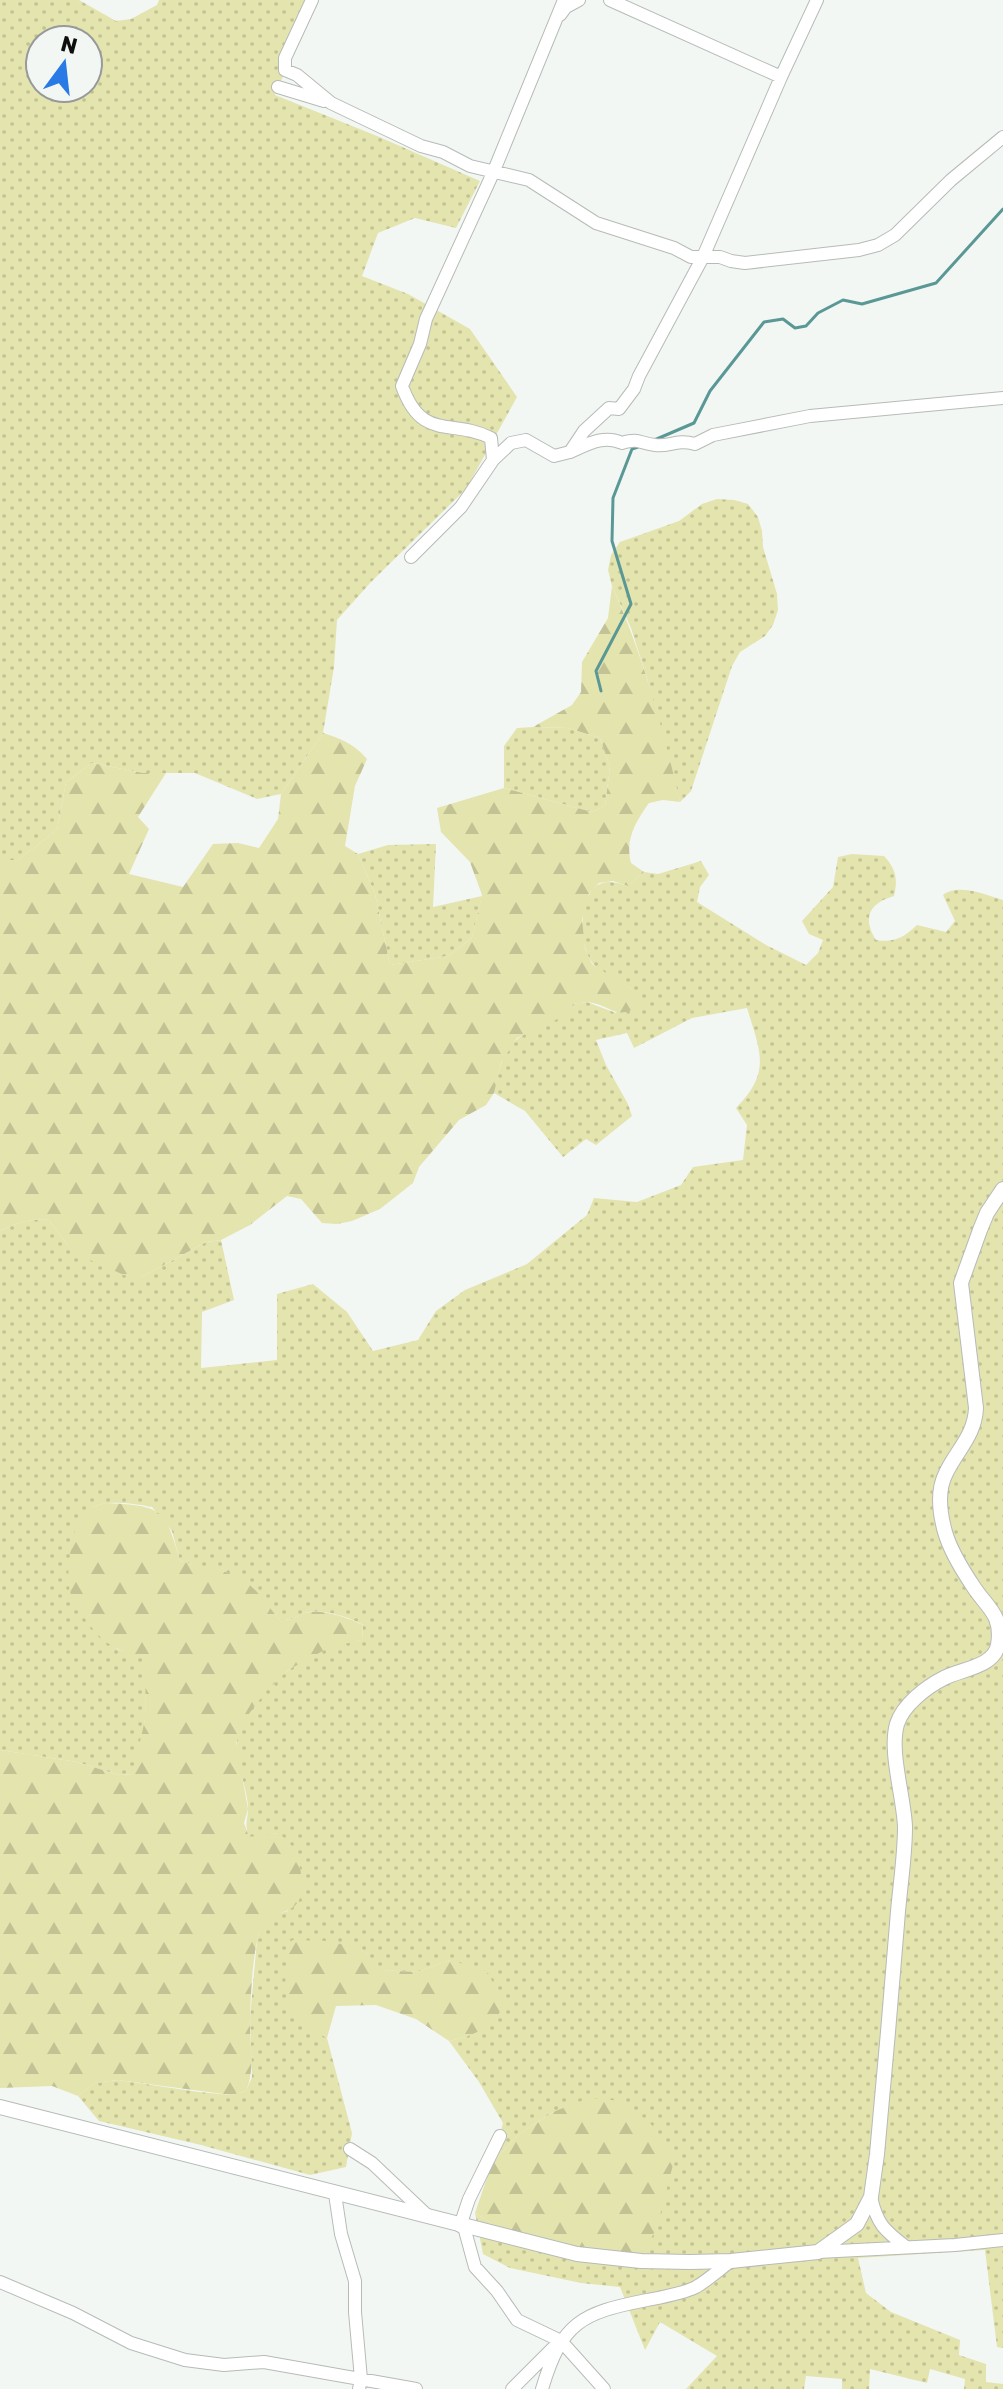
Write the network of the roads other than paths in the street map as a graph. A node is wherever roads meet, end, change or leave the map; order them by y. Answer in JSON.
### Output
{"nodes":[{"id":1,"x":312,"y":0,"type":"edge"},
{"id":2,"x":564,"y":0,"type":"edge"},
{"id":3,"x":579,"y":0,"type":"edge"},
{"id":4,"x":610,"y":0,"type":"edge"},
{"id":5,"x":817,"y":0,"type":"edge"},
{"id":6,"x":554,"y":24,"type":"junction"},
{"id":7,"x":781,"y":77,"type":"junction"},
{"id":8,"x":278,"y":87,"type":"dead end"},
{"id":9,"x":331,"y":103,"type":"junction"},
{"id":10,"x":1003,"y":137,"type":"edge"},
{"id":11,"x":493,"y":173,"type":"junction"},
{"id":12,"x":703,"y":257,"type":"junction"},
{"id":13,"x":1003,"y":398,"type":"edge"},
{"id":14,"x":570,"y":452,"type":"junction"},
{"id":15,"x":493,"y":460,"type":"junction"},
{"id":16,"x":411,"y":557,"type":"dead end"},
{"id":17,"x":1003,"y":1189,"type":"edge"},
{"id":18,"x":999,"y":1650,"type":"edge"},
{"id":19,"x":0,"y":2107,"type":"edge"},
{"id":20,"x":500,"y":2136,"type":"dead end"},
{"id":21,"x":350,"y":2149,"type":"dead end"},
{"id":22,"x":335,"y":2194,"type":"junction"},
{"id":23,"x":871,"y":2197,"type":"junction"},
{"id":24,"x":429,"y":2217,"type":"junction"},
{"id":25,"x":462,"y":2226,"type":"junction"},
{"id":26,"x":1003,"y":2240,"type":"edge"},
{"id":27,"x":906,"y":2247,"type":"junction"},
{"id":28,"x":818,"y":2252,"type":"junction"},
{"id":29,"x":731,"y":2261,"type":"junction"},
{"id":30,"x":0,"y":2282,"type":"edge"},
{"id":31,"x":561,"y":2341,"type":"junction"},
{"id":32,"x":360,"y":2384,"type":"edge"},
{"id":33,"x":416,"y":2389,"type":"edge"},
{"id":34,"x":512,"y":2389,"type":"edge"},
{"id":35,"x":542,"y":2389,"type":"edge"},
{"id":36,"x":604,"y":2389,"type":"edge"}],
"edges":[{"from":1,"to":9,"type":"street"},
{"from":2,"to":6,"type":"street"},
{"from":3,"to":6,"type":"street"},
{"from":4,"to":7,"type":"street"},
{"from":5,"to":7,"type":"street"},
{"from":6,"to":11,"type":"street"},
{"from":7,"to":12,"type":"street"},
{"from":8,"to":9,"type":"street"},
{"from":9,"to":11,"type":"street"},
{"from":10,"to":12,"type":"street"},
{"from":11,"to":12,"type":"street"},
{"from":11,"to":15,"type":"street"},
{"from":12,"to":14,"type":"street"},
{"from":13,"to":14,"type":"street"},
{"from":14,"to":15,"type":"street"},
{"from":15,"to":16,"type":"street"},
{"from":17,"to":18,"type":"street"},
{"from":18,"to":23,"type":"street"},
{"from":19,"to":22,"type":"street"},
{"from":20,"to":25,"type":"street"},
{"from":21,"to":24,"type":"street"},
{"from":22,"to":24,"type":"street"},
{"from":22,"to":32,"type":"street"},
{"from":23,"to":27,"type":"street"},
{"from":23,"to":28,"type":"street"},
{"from":24,"to":25,"type":"street"},
{"from":25,"to":29,"type":"street"},
{"from":25,"to":31,"type":"street"},
{"from":26,"to":27,"type":"street"},
{"from":27,"to":28,"type":"street"},
{"from":28,"to":29,"type":"street"},
{"from":29,"to":31,"type":"street"},
{"from":30,"to":32,"type":"street"},
{"from":31,"to":34,"type":"street"},
{"from":31,"to":35,"type":"street"},
{"from":31,"to":36,"type":"street"},
{"from":32,"to":33,"type":"street"}]}
